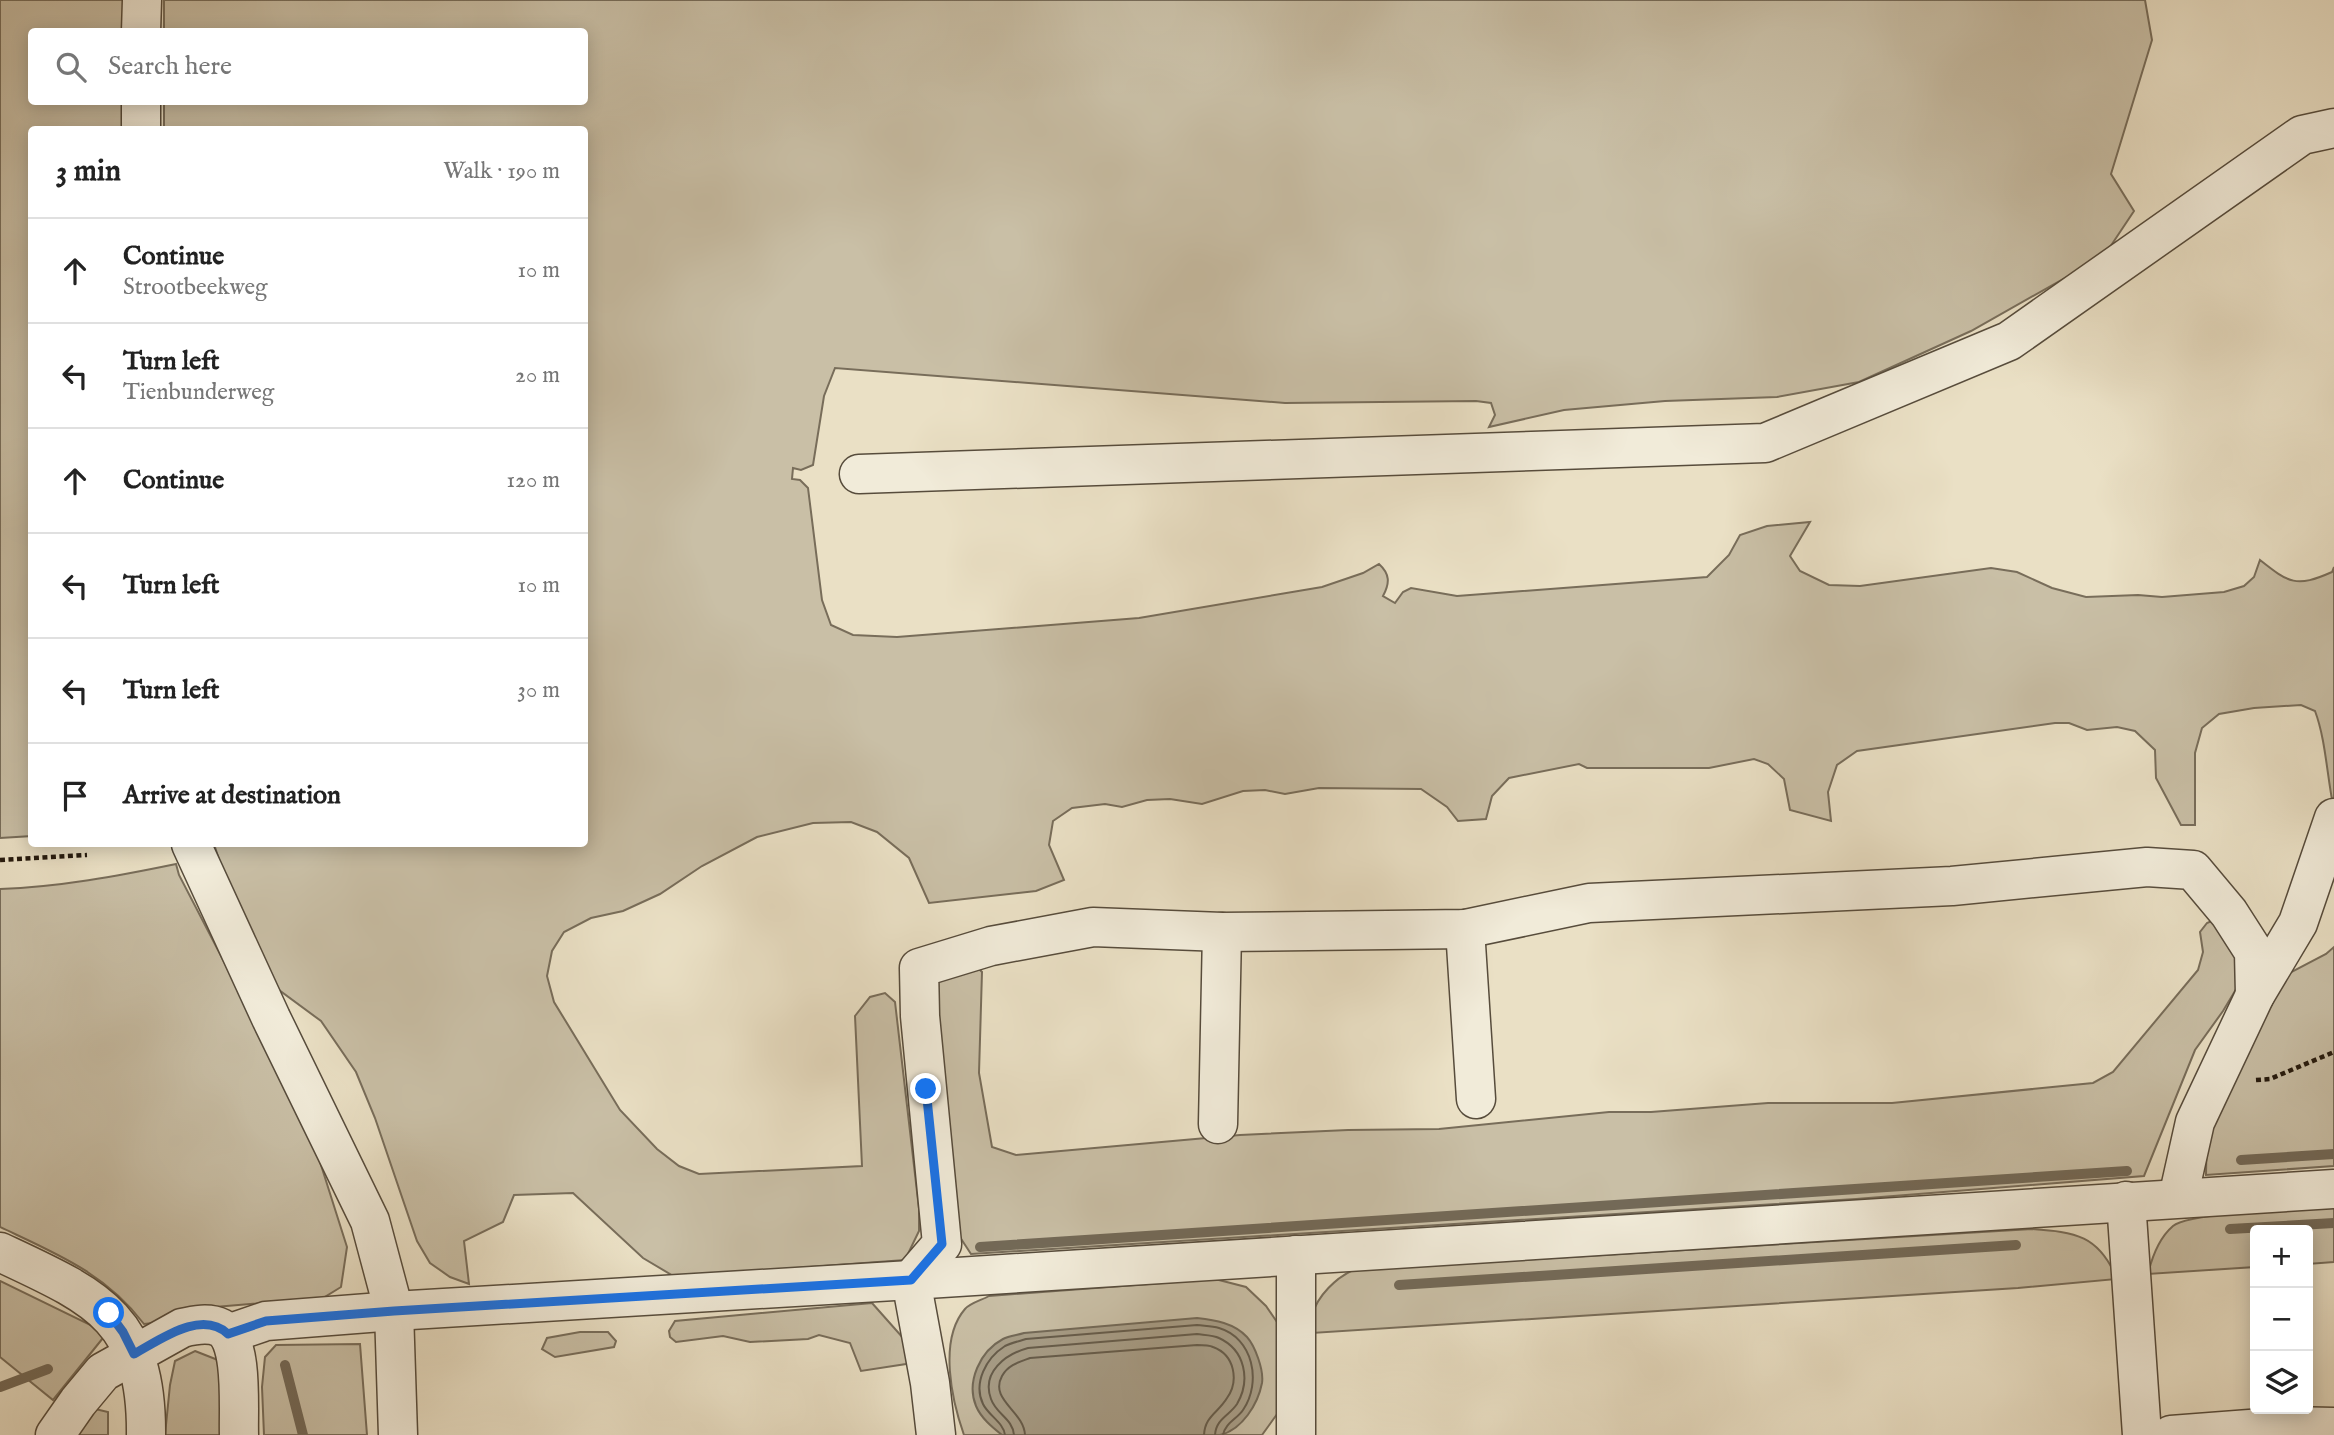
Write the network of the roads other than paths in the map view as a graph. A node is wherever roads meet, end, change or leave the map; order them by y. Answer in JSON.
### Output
{"nodes":[{"id":1,"x":142,"y":0,"type":"edge"},
{"id":2,"x":141,"y":28,"type":"edge"},
{"id":3,"x":141,"y":105,"type":"edge"},
{"id":4,"x":2334,"y":112,"type":"edge"},
{"id":5,"x":141,"y":126,"type":"edge"},
{"id":6,"x":2318,"y":131,"type":"edge"},
{"id":7,"x":859,"y":474,"type":"dead end"},
{"id":8,"x":2334,"y":818,"type":"edge"},
{"id":9,"x":192,"y":847,"type":"edge"},
{"id":10,"x":1465,"y":929,"type":"junction"},
{"id":11,"x":1222,"y":932,"type":"junction"},
{"id":12,"x":2255,"y":995,"type":"junction"},
{"id":13,"x":1476,"y":1099,"type":"dead end"},
{"id":14,"x":1218,"y":1124,"type":"dead end"},
{"id":15,"x":2334,"y":1189,"type":"edge"},
{"id":16,"x":2178,"y":1198,"type":"junction"},
{"id":17,"x":2126,"y":1201,"type":"junction"},
{"id":18,"x":0,"y":1252,"type":"edge"},
{"id":19,"x":1296,"y":1255,"type":"junction"},
{"id":20,"x":911,"y":1280,"type":"junction"},
{"id":21,"x":394,"y":1311,"type":"junction"},
{"id":22,"x":228,"y":1334,"type":"junction"},
{"id":23,"x":134,"y":1354,"type":"junction"},
{"id":24,"x":2334,"y":1427,"type":"edge"},
{"id":25,"x":55,"y":1435,"type":"edge"},
{"id":26,"x":146,"y":1435,"type":"edge"},
{"id":27,"x":239,"y":1435,"type":"edge"},
{"id":28,"x":398,"y":1435,"type":"edge"},
{"id":29,"x":936,"y":1435,"type":"edge"},
{"id":30,"x":1296,"y":1435,"type":"edge"},
{"id":31,"x":2142,"y":1435,"type":"edge"},
{"id":32,"x":2171,"y":1435,"type":"edge"}],
"edges":[{"from":1,"to":2,"type":"street"},
{"from":3,"to":5,"type":"street"},
{"from":4,"to":6,"type":"street"},
{"from":6,"to":7,"type":"street"},
{"from":8,"to":12,"type":"street"},
{"from":9,"to":21,"type":"street"},
{"from":10,"to":11,"type":"street"},
{"from":10,"to":12,"type":"street"},
{"from":10,"to":13,"type":"street"},
{"from":11,"to":14,"type":"street"},
{"from":11,"to":20,"type":"street"},
{"from":12,"to":16,"type":"street"},
{"from":15,"to":16,"type":"street"},
{"from":16,"to":17,"type":"street"},
{"from":17,"to":19,"type":"street"},
{"from":17,"to":31,"type":"street"},
{"from":18,"to":23,"type":"street"},
{"from":19,"to":20,"type":"street"},
{"from":19,"to":30,"type":"street"},
{"from":20,"to":21,"type":"street"},
{"from":20,"to":29,"type":"street"},
{"from":21,"to":22,"type":"street"},
{"from":21,"to":28,"type":"street"},
{"from":22,"to":23,"type":"street"},
{"from":22,"to":27,"type":"street"},
{"from":23,"to":25,"type":"street"},
{"from":23,"to":26,"type":"street"},
{"from":24,"to":32,"type":"street"}]}
